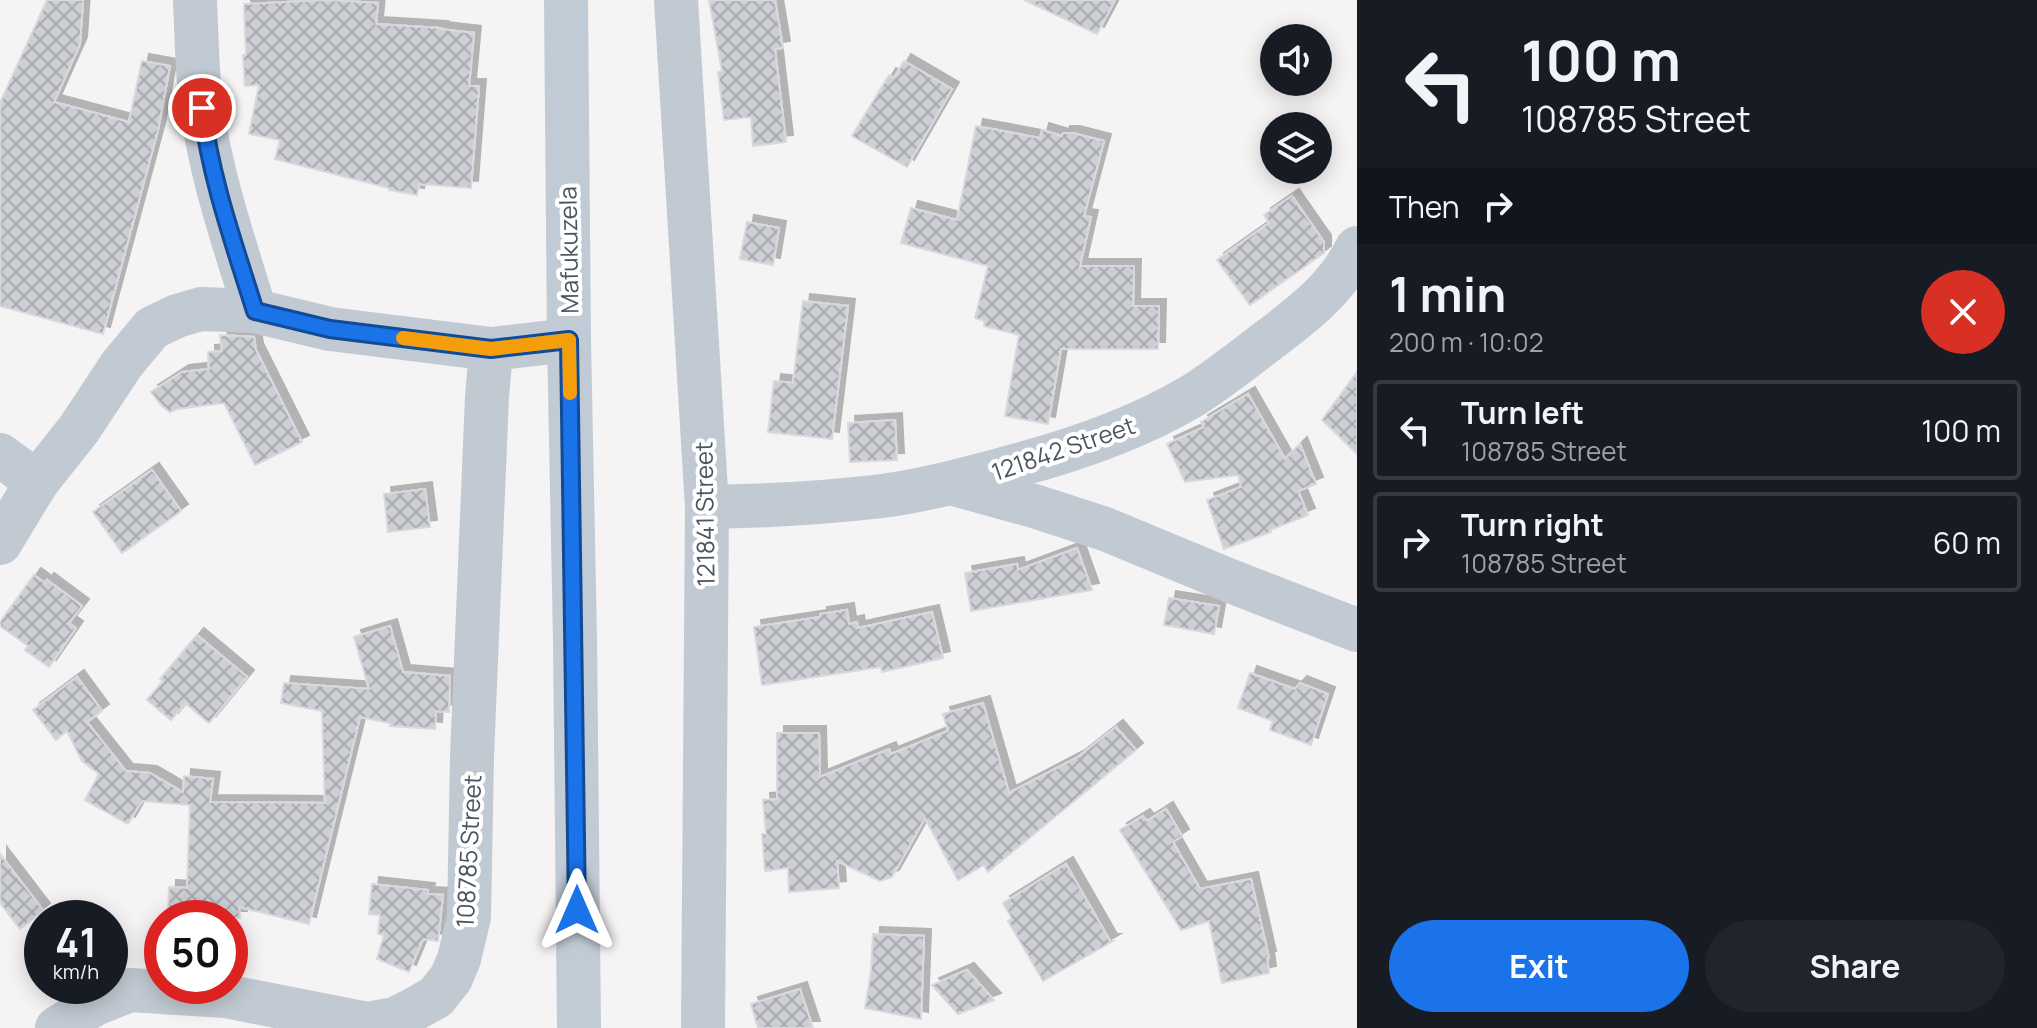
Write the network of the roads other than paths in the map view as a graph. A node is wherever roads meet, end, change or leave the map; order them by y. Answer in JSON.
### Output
{"nodes":[{"id":1,"x":195,"y":0,"type":"edge"},
{"id":2,"x":566,"y":0,"type":"edge"},
{"id":3,"x":676,"y":0,"type":"edge"},
{"id":4,"x":1357,"y":248,"type":"edge"},
{"id":5,"x":255,"y":311,"type":"junction"},
{"id":6,"x":569,"y":340,"type":"junction"},
{"id":7,"x":491,"y":349,"type":"junction"},
{"id":8,"x":0,"y":455,"type":"edge"},
{"id":9,"x":37,"y":482,"type":"junction"},
{"id":10,"x":952,"y":483,"type":"junction"},
{"id":11,"x":707,"y":507,"type":"junction"},
{"id":12,"x":0,"y":543,"type":"edge"},
{"id":13,"x":1357,"y":630,"type":"edge"},
{"id":14,"x":57,"y":1028,"type":"edge"},
{"id":15,"x":579,"y":1028,"type":"edge"},
{"id":16,"x":703,"y":1028,"type":"edge"}],
"edges":[{"from":1,"to":5,"type":"street"},
{"from":2,"to":6,"type":"main road","name":"Mafukuzela"},
{"from":3,"to":11,"type":"street","name":"121841 Street"},
{"from":4,"to":10,"type":"street","name":"121842 Street"},
{"from":5,"to":7,"type":"street"},
{"from":5,"to":9,"type":"street"},
{"from":6,"to":7,"type":"street"},
{"from":6,"to":15,"type":"main road","name":"Mafukuzela"},
{"from":7,"to":14,"type":"street","name":"108785 Street"},
{"from":8,"to":9,"type":"street"},
{"from":9,"to":12,"type":"street"},
{"from":10,"to":11,"type":"street","name":"121842 Street"},
{"from":10,"to":13,"type":"street"},
{"from":11,"to":16,"type":"street","name":"121841 Street"}]}
